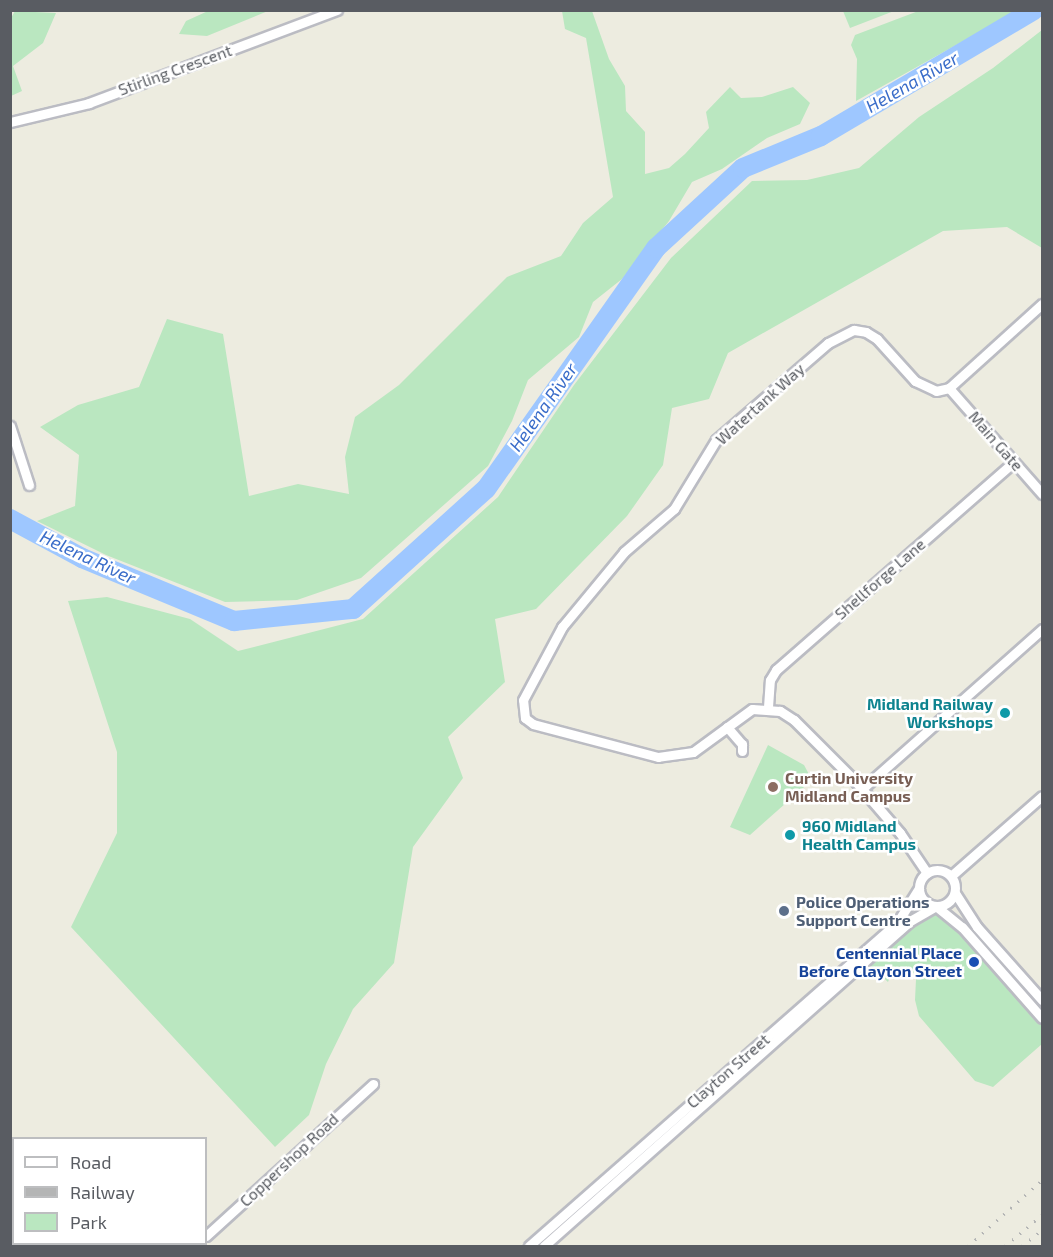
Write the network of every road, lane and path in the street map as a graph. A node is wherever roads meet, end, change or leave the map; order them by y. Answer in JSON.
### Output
{"nodes":[{"id":1,"x":337,"y":10,"type":"edge"},
{"id":2,"x":10,"y":122,"type":"edge"},
{"id":3,"x":1042,"y":304,"type":"edge"},
{"id":4,"x":949,"y":388,"type":"junction"},
{"id":5,"x":10,"y":426,"type":"edge"},
{"id":6,"x":1014,"y":462,"type":"junction"},
{"id":7,"x":29,"y":485,"type":"dead end"},
{"id":8,"x":1042,"y":494,"type":"edge"},
{"id":9,"x":1042,"y":629,"type":"edge"},
{"id":10,"x":768,"y":707,"type":"junction"},
{"id":11,"x":727,"y":727,"type":"junction"},
{"id":12,"x":742,"y":751,"type":"dead end"},
{"id":13,"x":862,"y":789,"type":"junction"},
{"id":14,"x":1042,"y":796,"type":"edge"},
{"id":15,"x":927,"y":873,"type":"junction"},
{"id":16,"x":951,"y":876,"type":"junction"},
{"id":17,"x":919,"y":888,"type":"junction"},
{"id":18,"x":955,"y":893,"type":"junction"},
{"id":19,"x":936,"y":907,"type":"junction"},
{"id":20,"x":1042,"y":1000,"type":"edge"},
{"id":21,"x":1042,"y":1018,"type":"edge"},
{"id":22,"x":373,"y":1084,"type":"dead end"},
{"id":23,"x":207,"y":1235,"type":"edge"},
{"id":24,"x":529,"y":1246,"type":"edge"},
{"id":25,"x":544,"y":1246,"type":"edge"}],
"edges":[{"from":1,"to":2,"type":"street","name":"Stirling Crescent"},
{"from":3,"to":4,"type":"street"},
{"from":4,"to":6,"type":"street","name":"Main Gate"},
{"from":4,"to":11,"type":"street","name":"Watertank Way"},
{"from":5,"to":7,"type":"street"},
{"from":6,"to":8,"type":"street","name":"Main Gate"},
{"from":6,"to":10,"type":"street","name":"Shellforge Lane"},
{"from":9,"to":13,"type":"street"},
{"from":10,"to":11,"type":"street"},
{"from":10,"to":13,"type":"street"},
{"from":11,"to":12,"type":"street"},
{"from":13,"to":15,"type":"street"},
{"from":14,"to":16,"type":"street"},
{"from":15,"to":16,"type":"street"},
{"from":15,"to":17,"type":"street"},
{"from":16,"to":18,"type":"street"},
{"from":17,"to":19,"type":"street"},
{"from":17,"to":24,"type":"street","name":"Clayton Street"},
{"from":18,"to":19,"type":"street"},
{"from":18,"to":20,"type":"street"},
{"from":19,"to":21,"type":"street"},
{"from":19,"to":25,"type":"street","name":"Clayton Street"},
{"from":22,"to":23,"type":"street","name":"Coppershop Road"}]}
